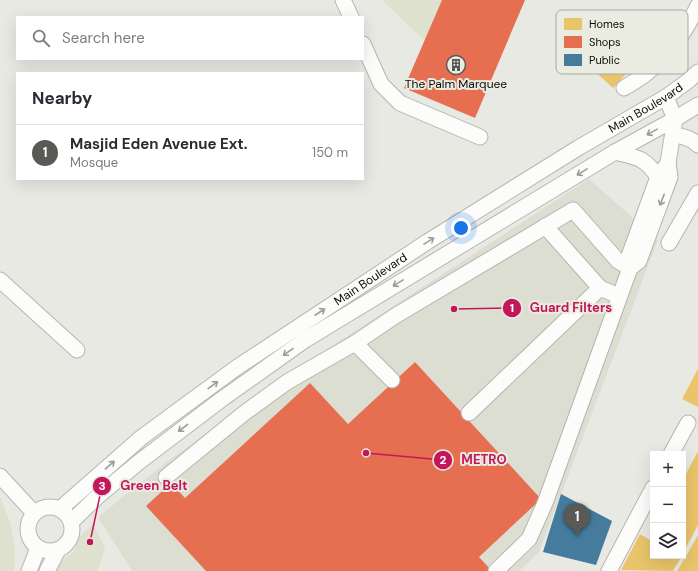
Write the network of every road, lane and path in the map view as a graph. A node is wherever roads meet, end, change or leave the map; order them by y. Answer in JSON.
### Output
{"nodes":[{"id":1,"x":343,"y":0,"type":"edge"},
{"id":2,"x":698,"y":6,"type":"edge"},
{"id":3,"x":351,"y":16,"type":"edge"},
{"id":4,"x":688,"y":26,"type":"edge"},
{"id":5,"x":364,"y":46,"type":"edge"},
{"id":6,"x":698,"y":72,"type":"edge"},
{"id":7,"x":645,"y":74,"type":"edge"},
{"id":8,"x":624,"y":88,"type":"dead end"},
{"id":9,"x":666,"y":97,"type":"junction"},
{"id":10,"x":698,"y":105,"type":"edge"},
{"id":11,"x":675,"y":120,"type":"junction"},
{"id":12,"x":673,"y":135,"type":"junction"},
{"id":13,"x":480,"y":137,"type":"dead end"},
{"id":14,"x":698,"y":145,"type":"edge"},
{"id":15,"x":615,"y":152,"type":"junction"},
{"id":16,"x":668,"y":162,"type":"junction"},
{"id":17,"x":658,"y":177,"type":"junction"},
{"id":18,"x":698,"y":193,"type":"edge"},
{"id":19,"x":545,"y":226,"type":"junction"},
{"id":20,"x":668,"y":243,"type":"dead end"},
{"id":21,"x":630,"y":268,"type":"junction"},
{"id":22,"x":0,"y":280,"type":"edge"},
{"id":23,"x":600,"y":288,"type":"junction"},
{"id":24,"x":619,"y":296,"type":"junction"},
{"id":25,"x":356,"y":343,"type":"junction"},
{"id":26,"x":77,"y":350,"type":"dead end"},
{"id":27,"x":392,"y":380,"type":"dead end"},
{"id":28,"x":469,"y":413,"type":"dead end"},
{"id":29,"x":688,"y":422,"type":"dead end"},
{"id":30,"x":673,"y":451,"type":"edge"},
{"id":31,"x":0,"y":476,"type":"edge"},
{"id":32,"x":166,"y":477,"type":"dead end"},
{"id":33,"x":650,"y":494,"type":"edge"},
{"id":34,"x":60,"y":509,"type":"junction"},
{"id":35,"x":34,"y":513,"type":"junction"},
{"id":36,"x":71,"y":522,"type":"junction"},
{"id":37,"x":38,"y":548,"type":"junction"},
{"id":38,"x":58,"y":550,"type":"junction"},
{"id":39,"x":29,"y":571,"type":"edge"},
{"id":40,"x":48,"y":571,"type":"edge"},
{"id":41,"x":496,"y":571,"type":"edge"},
{"id":42,"x":609,"y":571,"type":"edge"}],
"edges":[{"from":1,"to":3,"type":"street"},
{"from":2,"to":4,"type":"street"},
{"from":5,"to":13,"type":"street"},
{"from":6,"to":9,"type":"street","name":"Main Boulevard"},
{"from":7,"to":8,"type":"street"},
{"from":9,"to":11,"type":"street"},
{"from":34,"to":9,"type":"street","name":"Main Boulevard","one_way":true},
{"from":10,"to":11,"type":"street","name":"Main Boulevard"},
{"from":11,"to":12,"type":"street"},
{"from":11,"to":15,"type":"street","name":"Main Boulevard","one_way":true},
{"from":12,"to":14,"type":"street"},
{"from":12,"to":16,"type":"street"},
{"from":15,"to":17,"type":"street"},
{"from":15,"to":36,"type":"street","name":"Main Boulevard","one_way":true},
{"from":16,"to":17,"type":"street"},
{"from":16,"to":21,"type":"street","one_way":true},
{"from":17,"to":21,"type":"street"},
{"from":18,"to":20,"type":"street"},
{"from":19,"to":21,"type":"street"},
{"from":19,"to":23,"type":"street"},
{"from":19,"to":25,"type":"street"},
{"from":21,"to":24,"type":"street"},
{"from":22,"to":26,"type":"street"},
{"from":23,"to":24,"type":"street"},
{"from":23,"to":28,"type":"street"},
{"from":24,"to":41,"type":"street"},
{"from":25,"to":27,"type":"street"},
{"from":25,"to":32,"type":"street"},
{"from":29,"to":30,"type":"street"},
{"from":31,"to":35,"type":"street"},
{"from":33,"to":42,"type":"street"},
{"from":34,"to":35,"type":"street"},
{"from":34,"to":36,"type":"street"},
{"from":35,"to":37,"type":"street"},
{"from":36,"to":38,"type":"street"},
{"from":37,"to":38,"type":"street"},
{"from":37,"to":39,"type":"street"},
{"from":38,"to":40,"type":"street"}]}
